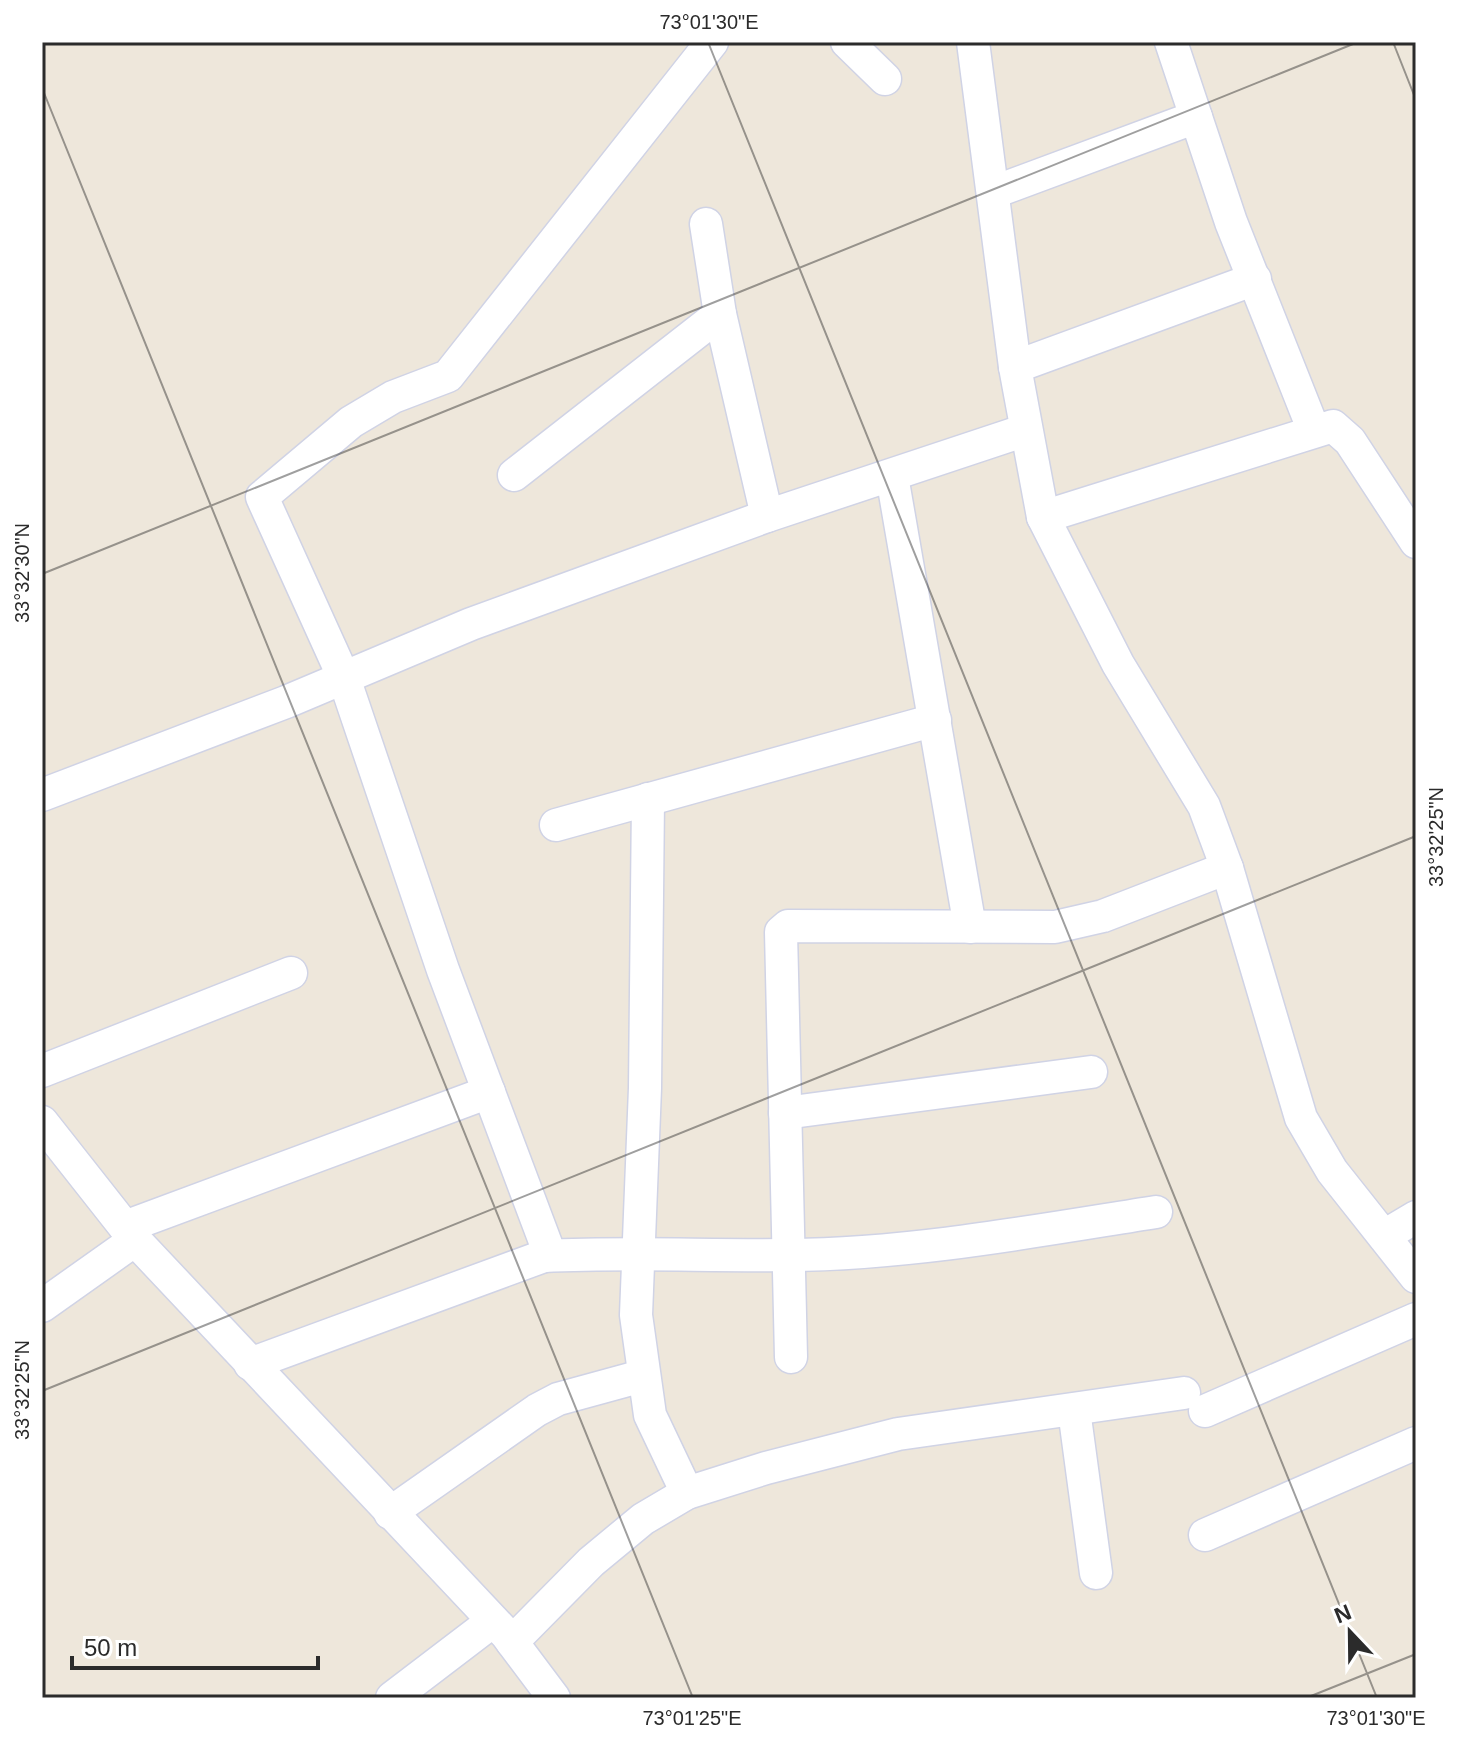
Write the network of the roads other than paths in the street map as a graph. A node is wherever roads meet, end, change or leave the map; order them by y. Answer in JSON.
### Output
{"nodes":[{"id":1,"x":712,"y":42,"type":"edge"},
{"id":2,"x":847,"y":42,"type":"edge"},
{"id":3,"x":973,"y":42,"type":"edge"},
{"id":4,"x":1171,"y":42,"type":"edge"},
{"id":5,"x":885,"y":79,"type":"dead end"},
{"id":6,"x":1196,"y":117,"type":"junction"},
{"id":7,"x":994,"y":192,"type":"junction"},
{"id":8,"x":706,"y":224,"type":"dead end"},
{"id":9,"x":1255,"y":279,"type":"junction"},
{"id":10,"x":720,"y":314,"type":"junction"},
{"id":11,"x":1015,"y":367,"type":"junction"},
{"id":12,"x":1026,"y":430,"type":"junction"},
{"id":13,"x":1314,"y":431,"type":"junction"},
{"id":14,"x":514,"y":475,"type":"dead end"},
{"id":15,"x":892,"y":476,"type":"junction"},
{"id":16,"x":767,"y":516,"type":"junction"},
{"id":17,"x":1043,"y":517,"type":"junction"},
{"id":18,"x":1416,"y":542,"type":"edge"},
{"id":19,"x":344,"y":678,"type":"junction"},
{"id":20,"x":935,"y":720,"type":"junction"},
{"id":21,"x":42,"y":795,"type":"edge"},
{"id":22,"x":648,"y":799,"type":"junction"},
{"id":23,"x":556,"y":825,"type":"dead end"},
{"id":24,"x":1227,"y":868,"type":"junction"},
{"id":25,"x":970,"y":927,"type":"junction"},
{"id":26,"x":291,"y":973,"type":"dead end"},
{"id":27,"x":42,"y":1071,"type":"edge"},
{"id":28,"x":1091,"y":1072,"type":"dead end"},
{"id":29,"x":489,"y":1092,"type":"junction"},
{"id":30,"x":785,"y":1113,"type":"junction"},
{"id":31,"x":42,"y":1122,"type":"edge"},
{"id":32,"x":1156,"y":1212,"type":"dead end"},
{"id":33,"x":1416,"y":1217,"type":"edge"},
{"id":34,"x":130,"y":1233,"type":"junction"},
{"id":35,"x":1384,"y":1236,"type":"junction"},
{"id":36,"x":636,"y":1252,"type":"junction"},
{"id":37,"x":789,"y":1255,"type":"junction"},
{"id":38,"x":544,"y":1256,"type":"junction"},
{"id":39,"x":1416,"y":1277,"type":"edge"},
{"id":40,"x":42,"y":1306,"type":"edge"},
{"id":41,"x":1416,"y":1319,"type":"edge"},
{"id":42,"x":791,"y":1357,"type":"dead end"},
{"id":43,"x":250,"y":1364,"type":"junction"},
{"id":44,"x":642,"y":1376,"type":"junction"},
{"id":45,"x":1074,"y":1410,"type":"junction"},
{"id":46,"x":1416,"y":1443,"type":"edge"},
{"id":47,"x":687,"y":1493,"type":"junction"},
{"id":48,"x":390,"y":1513,"type":"junction"},
{"id":49,"x":1205,"y":1535,"type":"dead end"},
{"id":50,"x":1096,"y":1573,"type":"dead end"},
{"id":51,"x":503,"y":1632,"type":"junction"},
{"id":52,"x":392,"y":1698,"type":"edge"},
{"id":53,"x":554,"y":1698,"type":"edge"}],
"edges":[{"from":1,"to":19,"type":"street"},
{"from":2,"to":5,"type":"street"},
{"from":3,"to":7,"type":"street"},
{"from":4,"to":6,"type":"street"},
{"from":6,"to":7,"type":"street"},
{"from":6,"to":9,"type":"street"},
{"from":7,"to":11,"type":"street"},
{"from":8,"to":10,"type":"street"},
{"from":9,"to":11,"type":"street"},
{"from":9,"to":13,"type":"street"},
{"from":10,"to":14,"type":"street"},
{"from":10,"to":16,"type":"street"},
{"from":11,"to":12,"type":"street"},
{"from":12,"to":15,"type":"street"},
{"from":12,"to":17,"type":"street"},
{"from":13,"to":17,"type":"street"},
{"from":13,"to":18,"type":"street"},
{"from":15,"to":16,"type":"street"},
{"from":15,"to":20,"type":"street"},
{"from":16,"to":19,"type":"street"},
{"from":17,"to":24,"type":"street"},
{"from":19,"to":21,"type":"street"},
{"from":19,"to":29,"type":"street"},
{"from":20,"to":22,"type":"street"},
{"from":20,"to":25,"type":"street"},
{"from":22,"to":23,"type":"street"},
{"from":22,"to":36,"type":"street"},
{"from":24,"to":25,"type":"street"},
{"from":24,"to":35,"type":"street"},
{"from":25,"to":30,"type":"street"},
{"from":26,"to":27,"type":"street"},
{"from":28,"to":30,"type":"street"},
{"from":29,"to":34,"type":"street"},
{"from":29,"to":38,"type":"street"},
{"from":30,"to":37,"type":"street"},
{"from":31,"to":34,"type":"street"},
{"from":32,"to":37,"type":"street"},
{"from":33,"to":35,"type":"street"},
{"from":34,"to":40,"type":"street"},
{"from":34,"to":43,"type":"street"},
{"from":35,"to":39,"type":"street"},
{"from":36,"to":37,"type":"street"},
{"from":36,"to":38,"type":"street"},
{"from":36,"to":44,"type":"street"},
{"from":37,"to":42,"type":"street"},
{"from":38,"to":43,"type":"street"},
{"from":41,"to":45,"type":"street"},
{"from":43,"to":48,"type":"street"},
{"from":44,"to":47,"type":"street"},
{"from":44,"to":48,"type":"street"},
{"from":45,"to":47,"type":"street"},
{"from":45,"to":50,"type":"street"},
{"from":46,"to":49,"type":"street"},
{"from":47,"to":51,"type":"street"},
{"from":48,"to":51,"type":"street"},
{"from":51,"to":52,"type":"street"},
{"from":51,"to":53,"type":"street"}]}
